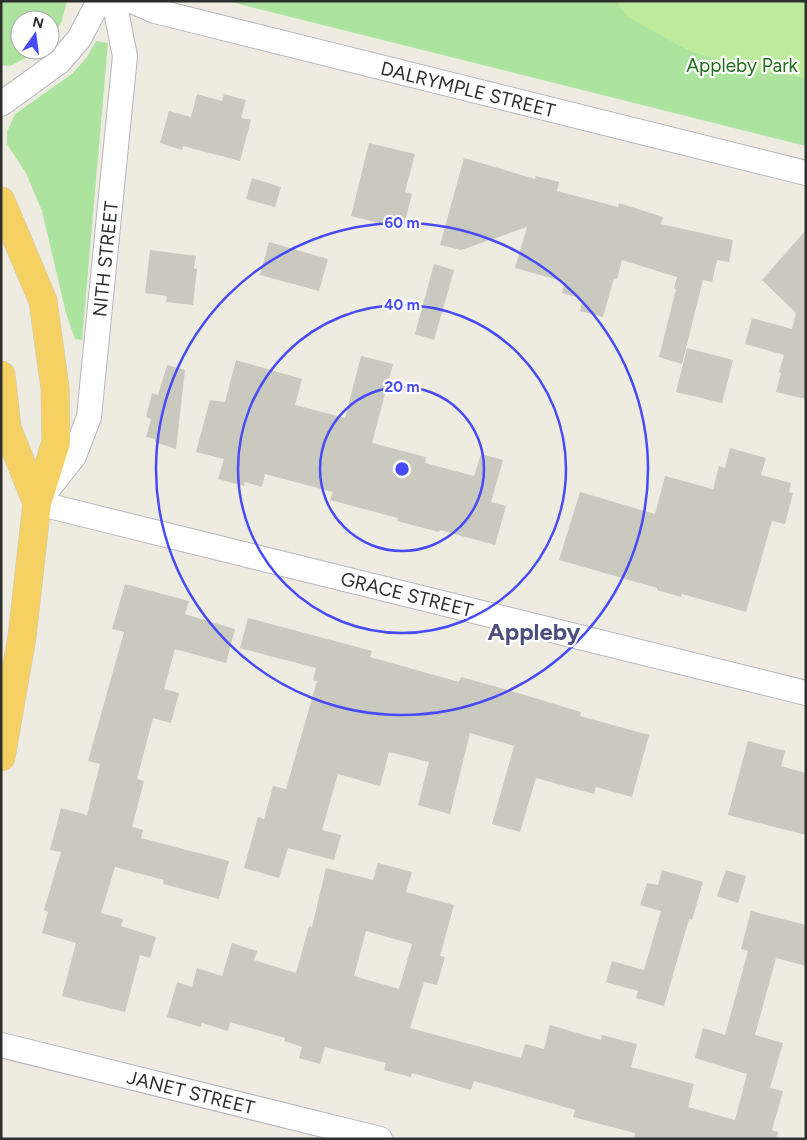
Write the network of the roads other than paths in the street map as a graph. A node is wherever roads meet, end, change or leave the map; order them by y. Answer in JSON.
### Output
{"nodes":[{"id":1,"x":99,"y":1,"type":"edge"},
{"id":2,"x":114,"y":1,"type":"edge"},
{"id":3,"x":132,"y":1,"type":"edge"},
{"id":4,"x":1,"y":104,"type":"edge"},
{"id":5,"x":806,"y":173,"type":"edge"},
{"id":6,"x":1,"y":201,"type":"edge"},
{"id":7,"x":1,"y":375,"type":"edge"},
{"id":8,"x":37,"y":503,"type":"junction"},
{"id":9,"x":806,"y":693,"type":"edge"},
{"id":10,"x":1,"y":757,"type":"edge"},
{"id":11,"x":1,"y":1045,"type":"edge"},
{"id":12,"x":380,"y":1139,"type":"edge"}],
"edges":[{"from":1,"to":4,"type":"street"},
{"from":2,"to":8,"type":"street","name":"NITH STREET"},
{"from":3,"to":5,"type":"street","name":"DALRYMPLE STREET"},
{"from":6,"to":8,"type":"highway"},
{"from":7,"to":8,"type":"highway"},
{"from":8,"to":9,"type":"street","name":"GRACE STREET"},
{"from":8,"to":10,"type":"highway"},
{"from":11,"to":12,"type":"street","name":"JANET STREET"}]}
